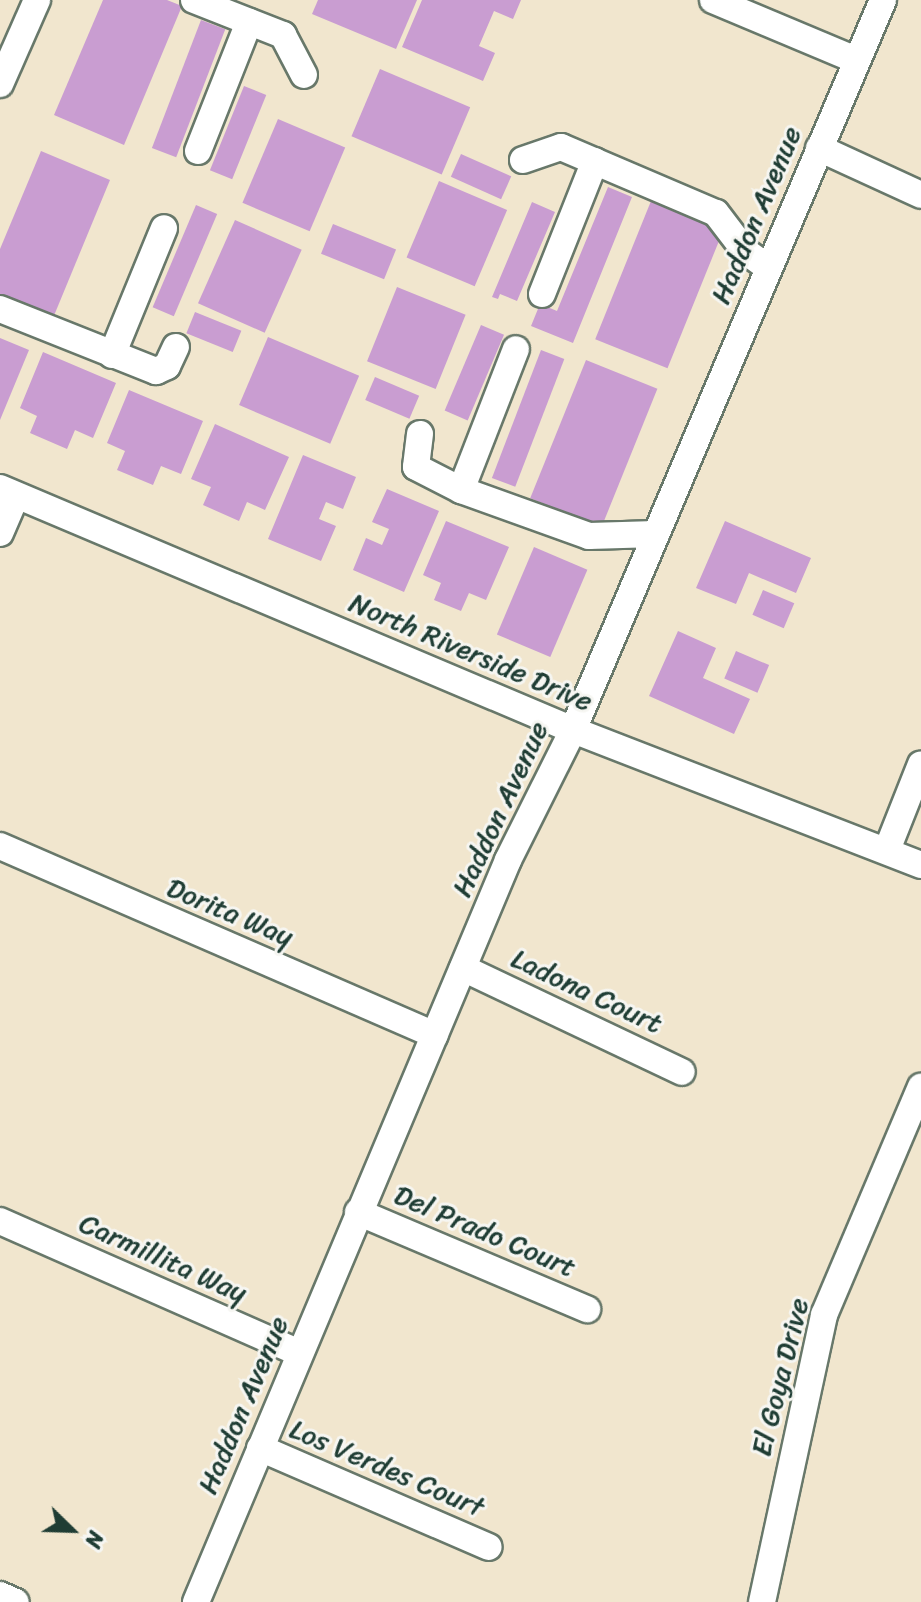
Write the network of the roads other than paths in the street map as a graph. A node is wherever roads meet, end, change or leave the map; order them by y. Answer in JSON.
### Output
{"nodes":[{"id":1,"x":37,"y":0,"type":"edge"},
{"id":2,"x":194,"y":0,"type":"edge"},
{"id":3,"x":713,"y":0,"type":"edge"},
{"id":4,"x":883,"y":0,"type":"edge"},
{"id":5,"x":249,"y":22,"type":"junction"},
{"id":6,"x":856,"y":60,"type":"junction"},
{"id":7,"x":304,"y":75,"type":"dead end"},
{"id":8,"x":0,"y":84,"type":"edge"},
{"id":9,"x":819,"y":148,"type":"junction"},
{"id":10,"x":198,"y":151,"type":"dead end"},
{"id":11,"x":523,"y":160,"type":"dead end"},
{"id":12,"x":595,"y":161,"type":"junction"},
{"id":13,"x":921,"y":195,"type":"edge"},
{"id":14,"x":164,"y":228,"type":"dead end"},
{"id":15,"x":768,"y":268,"type":"junction"},
{"id":16,"x":542,"y":294,"type":"dead end"},
{"id":17,"x":0,"y":309,"type":"edge"},
{"id":18,"x":176,"y":347,"type":"dead end"},
{"id":19,"x":516,"y":349,"type":"dead end"},
{"id":20,"x":112,"y":355,"type":"junction"},
{"id":21,"x":420,"y":434,"type":"dead end"},
{"id":22,"x":461,"y":490,"type":"junction"},
{"id":23,"x":8,"y":492,"type":"edge"},
{"id":24,"x":0,"y":533,"type":"edge"},
{"id":25,"x":656,"y":534,"type":"junction"},
{"id":26,"x":573,"y":730,"type":"junction"},
{"id":27,"x":921,"y":764,"type":"edge"},
{"id":28,"x":0,"y":846,"type":"edge"},
{"id":29,"x":887,"y":850,"type":"junction"},
{"id":30,"x":921,"y":865,"type":"edge"},
{"id":31,"x":463,"y":968,"type":"junction"},
{"id":32,"x":435,"y":1035,"type":"junction"},
{"id":33,"x":682,"y":1072,"type":"dead end"},
{"id":34,"x":921,"y":1087,"type":"edge"},
{"id":35,"x":358,"y":1212,"type":"junction"},
{"id":36,"x":0,"y":1221,"type":"edge"},
{"id":37,"x":587,"y":1309,"type":"dead end"},
{"id":38,"x":299,"y":1353,"type":"junction"},
{"id":39,"x":260,"y":1448,"type":"junction"},
{"id":40,"x":489,"y":1547,"type":"dead end"},
{"id":41,"x":0,"y":1595,"type":"edge"},
{"id":42,"x":16,"y":1602,"type":"edge"},
{"id":43,"x":196,"y":1602,"type":"edge"},
{"id":44,"x":762,"y":1602,"type":"edge"}],
"edges":[{"from":1,"to":8,"type":"street"},
{"from":2,"to":5,"type":"street"},
{"from":3,"to":6,"type":"street"},
{"from":4,"to":6,"type":"street","name":"Haddon Avenue"},
{"from":5,"to":7,"type":"street"},
{"from":5,"to":10,"type":"street"},
{"from":6,"to":9,"type":"street","name":"Haddon Avenue"},
{"from":9,"to":13,"type":"street"},
{"from":9,"to":15,"type":"street","name":"Haddon Avenue"},
{"from":11,"to":12,"type":"street"},
{"from":12,"to":15,"type":"street"},
{"from":12,"to":16,"type":"street"},
{"from":14,"to":20,"type":"street"},
{"from":15,"to":25,"type":"street","name":"Haddon Avenue"},
{"from":17,"to":20,"type":"street"},
{"from":18,"to":20,"type":"street"},
{"from":19,"to":22,"type":"street"},
{"from":21,"to":22,"type":"street"},
{"from":22,"to":25,"type":"street"},
{"from":23,"to":24,"type":"street"},
{"from":23,"to":26,"type":"street","name":"North Riverside Drive"},
{"from":25,"to":26,"type":"street","name":"Haddon Avenue"},
{"from":26,"to":29,"type":"street","name":"North Riverside Drive"},
{"from":26,"to":31,"type":"street","name":"Haddon Avenue"},
{"from":27,"to":29,"type":"street"},
{"from":28,"to":32,"type":"street","name":"Dorita Way"},
{"from":29,"to":30,"type":"street","name":"North Riverside Drive"},
{"from":31,"to":32,"type":"street","name":"Haddon Avenue"},
{"from":31,"to":33,"type":"street","name":"Ladona Court"},
{"from":32,"to":35,"type":"street","name":"Haddon Avenue"},
{"from":34,"to":44,"type":"street","name":"El Goya Drive"},
{"from":35,"to":37,"type":"street","name":"Del Prado Court"},
{"from":35,"to":38,"type":"street","name":"Haddon Avenue"},
{"from":36,"to":38,"type":"street","name":"Carmillita Way"},
{"from":38,"to":39,"type":"street","name":"Haddon Avenue"},
{"from":39,"to":40,"type":"street","name":"Los Verdes Court"},
{"from":39,"to":43,"type":"street","name":"Haddon Avenue"},
{"from":41,"to":42,"type":"street"}]}
